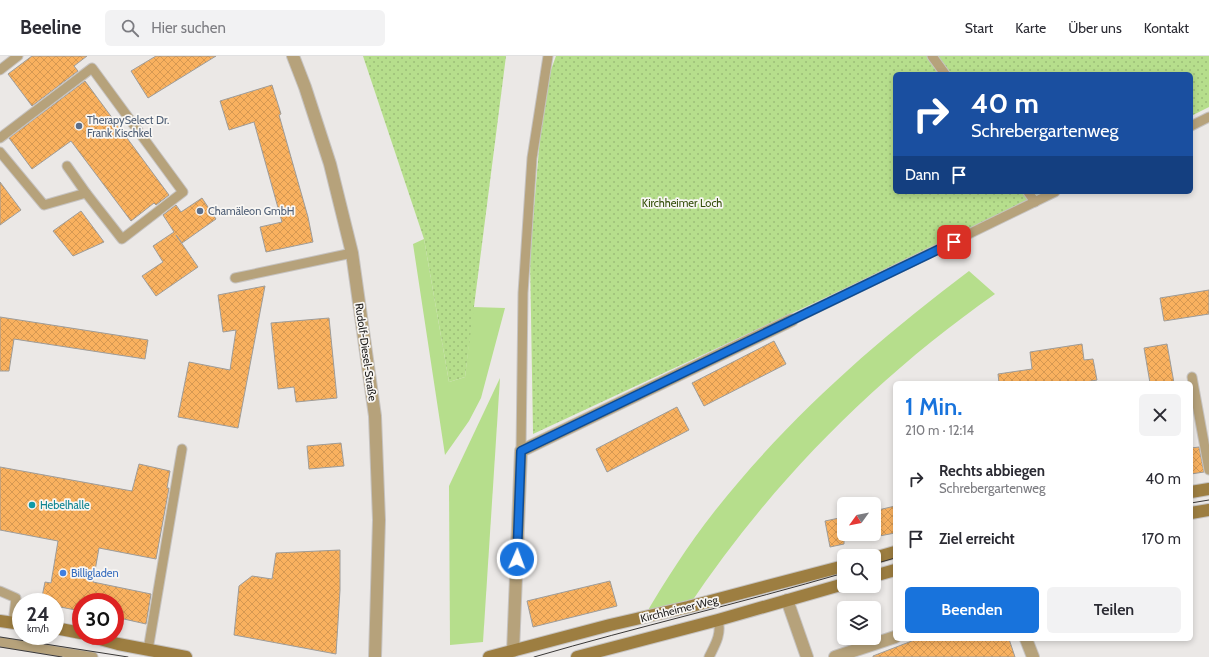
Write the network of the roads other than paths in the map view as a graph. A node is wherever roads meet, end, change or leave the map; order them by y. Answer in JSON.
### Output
{"nodes":[{"id":1,"x":18,"y":56,"type":"edge"},
{"id":2,"x":293,"y":56,"type":"edge"},
{"id":3,"x":548,"y":56,"type":"edge"},
{"id":4,"x":932,"y":56,"type":"edge"},
{"id":5,"x":0,"y":70,"type":"edge"},
{"id":6,"x":943,"y":72,"type":"edge"},
{"id":7,"x":1209,"y":117,"type":"edge"},
{"id":8,"x":1193,"y":125,"type":"edge"},
{"id":9,"x":0,"y":138,"type":"edge"},
{"id":10,"x":0,"y":152,"type":"edge"},
{"id":11,"x":67,"y":166,"type":"dead end"},
{"id":12,"x":86,"y":193,"type":"junction"},
{"id":13,"x":1029,"y":194,"type":"edge"},
{"id":14,"x":1050,"y":194,"type":"edge"},
{"id":15,"x":1035,"y":202,"type":"junction"},
{"id":16,"x":352,"y":253,"type":"junction"},
{"id":17,"x":235,"y":278,"type":"dead end"},
{"id":18,"x":792,"y":320,"type":"joint"},
{"id":19,"x":1192,"y":377,"type":"dead end"},
{"id":20,"x":1193,"y":381,"type":"edge"},
{"id":21,"x":1193,"y":382,"type":"edge"},
{"id":22,"x":182,"y":449,"type":"dead end"},
{"id":23,"x":521,"y":451,"type":"junction"},
{"id":24,"x":1209,"y":470,"type":"edge"},
{"id":25,"x":1209,"y":488,"type":"edge"},
{"id":26,"x":1193,"y":492,"type":"edge"},
{"id":27,"x":1209,"y":510,"type":"edge"},
{"id":28,"x":1193,"y":513,"type":"edge"},
{"id":29,"x":893,"y":553,"type":"edge"},
{"id":30,"x":881,"y":556,"type":"edge"},
{"id":31,"x":837,"y":568,"type":"edge"},
{"id":32,"x":893,"y":571,"type":"edge"},
{"id":33,"x":881,"y":574,"type":"edge"},
{"id":34,"x":837,"y":586,"type":"edge"},
{"id":35,"x":0,"y":591,"type":"edge"},
{"id":36,"x":12,"y":596,"type":"edge"},
{"id":37,"x":787,"y":600,"type":"junction"},
{"id":38,"x":718,"y":620,"type":"junction"},
{"id":39,"x":0,"y":621,"type":"edge"},
{"id":40,"x":12,"y":622,"type":"edge"},
{"id":41,"x":893,"y":638,"type":"edge"},
{"id":42,"x":1027,"y":641,"type":"edge"},
{"id":43,"x":0,"y":642,"type":"edge"},
{"id":44,"x":123,"y":645,"type":"edge"},
{"id":45,"x":148,"y":650,"type":"junction"},
{"id":46,"x":513,"y":651,"type":"junction"},
{"id":47,"x":93,"y":657,"type":"edge"},
{"id":48,"x":186,"y":657,"type":"edge"},
{"id":49,"x":375,"y":657,"type":"edge"},
{"id":50,"x":489,"y":657,"type":"edge"},
{"id":51,"x":577,"y":657,"type":"edge"},
{"id":52,"x":709,"y":657,"type":"edge"},
{"id":53,"x":806,"y":657,"type":"edge"},
{"id":54,"x":835,"y":657,"type":"edge"},
{"id":55,"x":1033,"y":657,"type":"edge"}],
"edges":[{"from":1,"to":5,"type":"lane"},
{"from":2,"to":16,"type":"street","name":"Rudolf-Diesel-Straße"},
{"from":3,"to":23,"type":"lane"},
{"from":4,"to":6,"type":"lane"},
{"from":7,"to":8,"type":"lane"},
{"from":9,"to":12,"type":"lane"},
{"from":10,"to":12,"type":"lane"},
{"from":11,"to":12,"type":"lane"},
{"from":13,"to":15,"type":"lane"},
{"from":14,"to":15,"type":"lane"},
{"from":15,"to":18,"type":"lane"},
{"from":16,"to":17,"type":"lane"},
{"from":16,"to":49,"type":"street","name":"Rudolf-Diesel-Straße"},
{"from":18,"to":23,"type":"street"},
{"from":19,"to":20,"type":"lane"},
{"from":21,"to":24,"type":"lane"},
{"from":22,"to":45,"type":"lane"},
{"from":23,"to":46,"type":"street"},
{"from":25,"to":26,"type":"street"},
{"from":27,"to":28,"type":"street"},
{"from":29,"to":30,"type":"street"},
{"from":31,"to":46,"type":"street","name":"Kirchheimer Weg"},
{"from":32,"to":33,"type":"street"},
{"from":34,"to":37,"type":"street","name":"Kirchheimer Weg"},
{"from":35,"to":36,"type":"lane"},
{"from":37,"to":38,"type":"street","name":"Kirchheimer Weg"},
{"from":37,"to":53,"type":"street"},
{"from":38,"to":51,"type":"street","name":"Kirchheimer Weg"},
{"from":38,"to":52,"type":"lane"},
{"from":39,"to":40,"type":"street"},
{"from":41,"to":54,"type":"street"},
{"from":42,"to":55,"type":"street"},
{"from":43,"to":47,"type":"lane"},
{"from":44,"to":45,"type":"street"},
{"from":45,"to":48,"type":"street"},
{"from":46,"to":50,"type":"street","name":"Kirchheimer Weg"}]}
